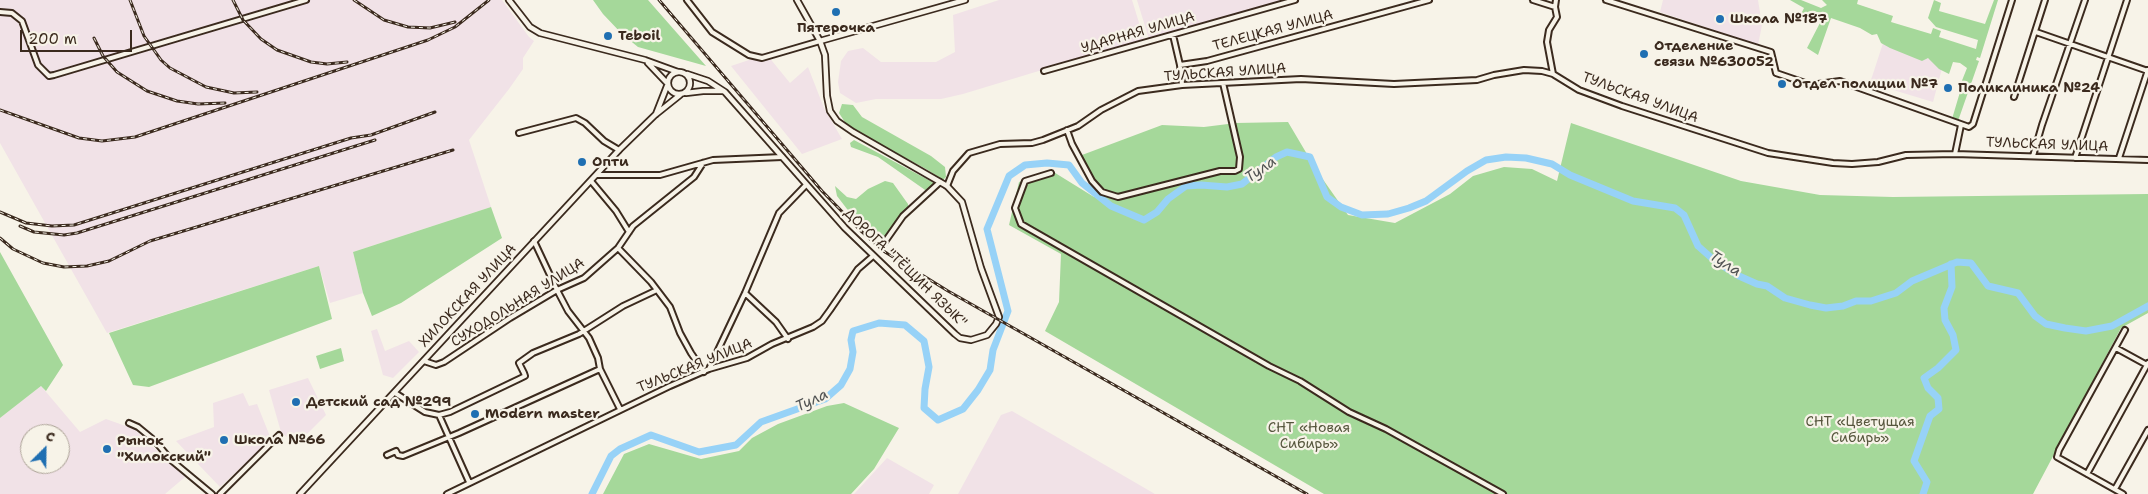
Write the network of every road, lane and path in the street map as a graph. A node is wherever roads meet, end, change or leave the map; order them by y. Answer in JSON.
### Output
{"nodes":[{"id":1,"x":306,"y":0,"type":"edge"},
{"id":2,"x":508,"y":0,"type":"edge"},
{"id":3,"x":687,"y":0,"type":"edge"},
{"id":4,"x":797,"y":0,"type":"edge"},
{"id":5,"x":965,"y":0,"type":"edge"},
{"id":6,"x":1295,"y":0,"type":"edge"},
{"id":7,"x":1429,"y":0,"type":"edge"},
{"id":8,"x":1533,"y":0,"type":"edge"},
{"id":9,"x":1556,"y":0,"type":"edge"},
{"id":10,"x":1606,"y":0,"type":"edge"},
{"id":11,"x":2012,"y":0,"type":"edge"},
{"id":12,"x":2045,"y":0,"type":"edge"},
{"id":13,"x":2085,"y":0,"type":"edge"},
{"id":14,"x":2126,"y":0,"type":"edge"},
{"id":15,"x":1555,"y":7,"type":"junction"},
{"id":16,"x":0,"y":12,"type":"edge"},
{"id":17,"x":2036,"y":32,"type":"junction"},
{"id":18,"x":1173,"y":35,"type":"junction"},
{"id":19,"x":820,"y":41,"type":"junction"},
{"id":20,"x":2071,"y":44,"type":"junction"},
{"id":21,"x":2108,"y":57,"type":"junction"},
{"id":22,"x":646,"y":60,"type":"junction"},
{"id":23,"x":1180,"y":65,"type":"junction"},
{"id":24,"x":1044,"y":71,"type":"dead end"},
{"id":25,"x":2148,"y":71,"type":"edge"},
{"id":26,"x":678,"y":72,"type":"junction"},
{"id":27,"x":687,"y":74,"type":"junction"},
{"id":28,"x":1553,"y":74,"type":"junction"},
{"id":29,"x":1223,"y":83,"type":"junction"},
{"id":30,"x":667,"y":84,"type":"junction"},
{"id":31,"x":1182,"y":85,"type":"junction"},
{"id":32,"x":724,"y":92,"type":"junction"},
{"id":33,"x":682,"y":94,"type":"junction"},
{"id":34,"x":2014,"y":97,"type":"dead end"},
{"id":35,"x":655,"y":115,"type":"junction"},
{"id":36,"x":1961,"y":125,"type":"junction"},
{"id":37,"x":1067,"y":130,"type":"junction"},
{"id":38,"x":519,"y":132,"type":"dead end"},
{"id":39,"x":619,"y":150,"type":"junction"},
{"id":40,"x":1955,"y":154,"type":"junction"},
{"id":41,"x":2033,"y":156,"type":"junction"},
{"id":42,"x":782,"y":157,"type":"junction"},
{"id":43,"x":2075,"y":158,"type":"junction"},
{"id":44,"x":2119,"y":158,"type":"junction"},
{"id":45,"x":2148,"y":160,"type":"edge"},
{"id":46,"x":703,"y":163,"type":"junction"},
{"id":47,"x":1051,"y":173,"type":"dead end"},
{"id":48,"x":597,"y":175,"type":"junction"},
{"id":49,"x":590,"y":182,"type":"junction"},
{"id":50,"x":940,"y":182,"type":"junction"},
{"id":51,"x":806,"y":185,"type":"junction"},
{"id":52,"x":947,"y":186,"type":"junction"},
{"id":53,"x":628,"y":232,"type":"junction"},
{"id":54,"x":534,"y":241,"type":"junction"},
{"id":55,"x":884,"y":243,"type":"dead end"},
{"id":56,"x":618,"y":248,"type":"junction"},
{"id":57,"x":873,"y":256,"type":"junction"},
{"id":58,"x":557,"y":290,"type":"junction"},
{"id":59,"x":658,"y":290,"type":"junction"},
{"id":60,"x":745,"y":293,"type":"junction"},
{"id":61,"x":584,"y":330,"type":"junction"},
{"id":62,"x":2125,"y":330,"type":"dead end"},
{"id":63,"x":788,"y":339,"type":"junction"},
{"id":64,"x":2116,"y":348,"type":"junction"},
{"id":65,"x":424,"y":361,"type":"junction"},
{"id":66,"x":2148,"y":364,"type":"edge"},
{"id":67,"x":600,"y":369,"type":"junction"},
{"id":68,"x":709,"y":369,"type":"junction"},
{"id":69,"x":704,"y":372,"type":"junction"},
{"id":70,"x":395,"y":393,"type":"junction"},
{"id":71,"x":620,"y":409,"type":"junction"},
{"id":72,"x":439,"y":415,"type":"junction"},
{"id":73,"x":129,"y":423,"type":"dead end"},
{"id":74,"x":2148,"y":430,"type":"edge"},
{"id":75,"x":279,"y":435,"type":"dead end"},
{"id":76,"x":448,"y":437,"type":"junction"},
{"id":77,"x":387,"y":455,"type":"dead end"},
{"id":78,"x":2087,"y":474,"type":"junction"},
{"id":79,"x":469,"y":482,"type":"junction"},
{"id":80,"x":2115,"y":489,"type":"junction"},
{"id":81,"x":212,"y":494,"type":"edge"},
{"id":82,"x":220,"y":494,"type":"edge"},
{"id":83,"x":300,"y":494,"type":"edge"},
{"id":84,"x":447,"y":494,"type":"edge"},
{"id":85,"x":1503,"y":494,"type":"edge"},
{"id":86,"x":2123,"y":494,"type":"edge"}],
"edges":[{"from":1,"to":16,"type":"street"},
{"from":2,"to":22,"type":"main road"},
{"from":3,"to":19,"type":"street"},
{"from":4,"to":19,"type":"main road","name":"ДОРОГА \"ТЁЩИН ЯЗЫК\""},
{"from":5,"to":19,"type":"main road"},
{"from":6,"to":18,"type":"street","name":"УДАРНАЯ УЛИЦА"},
{"from":7,"to":23,"type":"street","name":"ТЕЛЕЦКАЯ УЛИЦА"},
{"from":8,"to":15,"type":"street"},
{"from":9,"to":15,"type":"street"},
{"from":10,"to":36,"type":"street"},
{"from":11,"to":36,"type":"street"},
{"from":12,"to":17,"type":"street"},
{"from":13,"to":20,"type":"street"},
{"from":14,"to":21,"type":"street"},
{"from":15,"to":28,"type":"street"},
{"from":17,"to":20,"type":"street"},
{"from":17,"to":34,"type":"street"},
{"from":18,"to":23,"type":"street"},
{"from":18,"to":24,"type":"street","name":"УДАРНАЯ УЛИЦА"},
{"from":19,"to":50,"type":"main road","name":"ДОРОГА \"ТЁЩИН ЯЗЫК\""},
{"from":20,"to":21,"type":"street"},
{"from":20,"to":41,"type":"street"},
{"from":21,"to":25,"type":"street"},
{"from":21,"to":43,"type":"street"},
{"from":22,"to":26,"type":"main road"},
{"from":22,"to":30,"type":"main road"},
{"from":23,"to":31,"type":"street"},
{"from":25,"to":44,"type":"street"},
{"from":26,"to":27,"type":"main road"},
{"from":26,"to":30,"type":"main road"},
{"from":27,"to":32,"type":"main road","name":"ДОРОГА \"ТЁЩИН ЯЗЫК\""},
{"from":27,"to":33,"type":"main road"},
{"from":28,"to":29,"type":"street","name":"ТУЛЬСКАЯ УЛИЦА"},
{"from":28,"to":40,"type":"street","name":"ТУЛЬСКАЯ УЛИЦА"},
{"from":29,"to":31,"type":"street","name":"ТУЛЬСКАЯ УЛИЦА"},
{"from":29,"to":37,"type":"street"},
{"from":30,"to":33,"type":"main road"},
{"from":30,"to":35,"type":"main road"},
{"from":31,"to":37,"type":"street","name":"ТУЛЬСКАЯ УЛИЦА"},
{"from":32,"to":33,"type":"main road"},
{"from":32,"to":42,"type":"main road","name":"ДОРОГА \"ТЁЩИН ЯЗЫК\""},
{"from":33,"to":35,"type":"main road","name":"ХИЛОКСКАЯ УЛИЦА"},
{"from":35,"to":39,"type":"main road","name":"ХИЛОКСКАЯ УЛИЦА"},
{"from":36,"to":40,"type":"street"},
{"from":37,"to":52,"type":"street","name":"ТУЛЬСКАЯ УЛИЦА"},
{"from":38,"to":39,"type":"street"},
{"from":39,"to":48,"type":"main road","name":"ХИЛОКСКАЯ УЛИЦА"},
{"from":40,"to":41,"type":"street","name":"ТУЛЬСКАЯ УЛИЦА"},
{"from":41,"to":43,"type":"street","name":"ТУЛЬСКАЯ УЛИЦА"},
{"from":42,"to":46,"type":"street"},
{"from":42,"to":51,"type":"main road","name":"ДОРОГА \"ТЁЩИН ЯЗЫК\""},
{"from":43,"to":44,"type":"street","name":"ТУЛЬСКАЯ УЛИЦА"},
{"from":44,"to":45,"type":"street","name":"ТУЛЬСКАЯ УЛИЦА"},
{"from":46,"to":48,"type":"street"},
{"from":46,"to":53,"type":"street","name":"СУХОДОЛЬНАЯ УЛИЦА"},
{"from":47,"to":85,"type":"street"},
{"from":48,"to":49,"type":"main road","name":"ХИЛОКСКАЯ УЛИЦА"},
{"from":49,"to":53,"type":"street"},
{"from":49,"to":54,"type":"main road","name":"ХИЛОКСКАЯ УЛИЦА"},
{"from":50,"to":52,"type":"main road","name":"ДОРОГА \"ТЁЩИН ЯЗЫК\""},
{"from":50,"to":55,"type":"street"},
{"from":51,"to":57,"type":"main road","name":"ДОРОГА \"ТЁЩИН ЯЗЫК\""},
{"from":51,"to":60,"type":"street"},
{"from":52,"to":57,"type":"main road","name":"ДОРОГА \"ТЁЩИН ЯЗЫК\""},
{"from":53,"to":56,"type":"street","name":"СУХОДОЛЬНАЯ УЛИЦА"},
{"from":54,"to":58,"type":"street"},
{"from":54,"to":65,"type":"main road","name":"ХИЛОКСКАЯ УЛИЦА"},
{"from":56,"to":58,"type":"street","name":"СУХОДОЛЬНАЯ УЛИЦА"},
{"from":56,"to":59,"type":"street"},
{"from":57,"to":63,"type":"street","name":"ТУЛЬСКАЯ УЛИЦА"},
{"from":58,"to":61,"type":"street"},
{"from":58,"to":65,"type":"street","name":"СУХОДОЛЬНАЯ УЛИЦА"},
{"from":59,"to":61,"type":"street"},
{"from":59,"to":69,"type":"street"},
{"from":60,"to":63,"type":"street"},
{"from":60,"to":68,"type":"street"},
{"from":61,"to":67,"type":"street"},
{"from":61,"to":72,"type":"street"},
{"from":62,"to":64,"type":"street"},
{"from":63,"to":68,"type":"street","name":"ТУЛЬСКАЯ УЛИЦА"},
{"from":64,"to":66,"type":"street"},
{"from":64,"to":78,"type":"street"},
{"from":65,"to":70,"type":"main road","name":"ХИЛОКСКАЯ УЛИЦА"},
{"from":66,"to":78,"type":"street"},
{"from":67,"to":71,"type":"street"},
{"from":67,"to":76,"type":"street"},
{"from":68,"to":69,"type":"street","name":"ТУЛЬСКАЯ УЛИЦА"},
{"from":69,"to":71,"type":"street","name":"ТУЛЬСКАЯ УЛИЦА"},
{"from":70,"to":72,"type":"street"},
{"from":70,"to":83,"type":"main road","name":"ХИЛОКСКАЯ УЛИЦА"},
{"from":71,"to":79,"type":"street","name":"ТУЛЬСКАЯ УЛИЦА"},
{"from":72,"to":76,"type":"street"},
{"from":73,"to":81,"type":"street"},
{"from":74,"to":80,"type":"street"},
{"from":75,"to":82,"type":"street"},
{"from":76,"to":77,"type":"street"},
{"from":76,"to":79,"type":"street"},
{"from":78,"to":80,"type":"street"},
{"from":79,"to":84,"type":"street","name":"ТУЛЬСКАЯ УЛИЦА"},
{"from":80,"to":86,"type":"street"}]}
